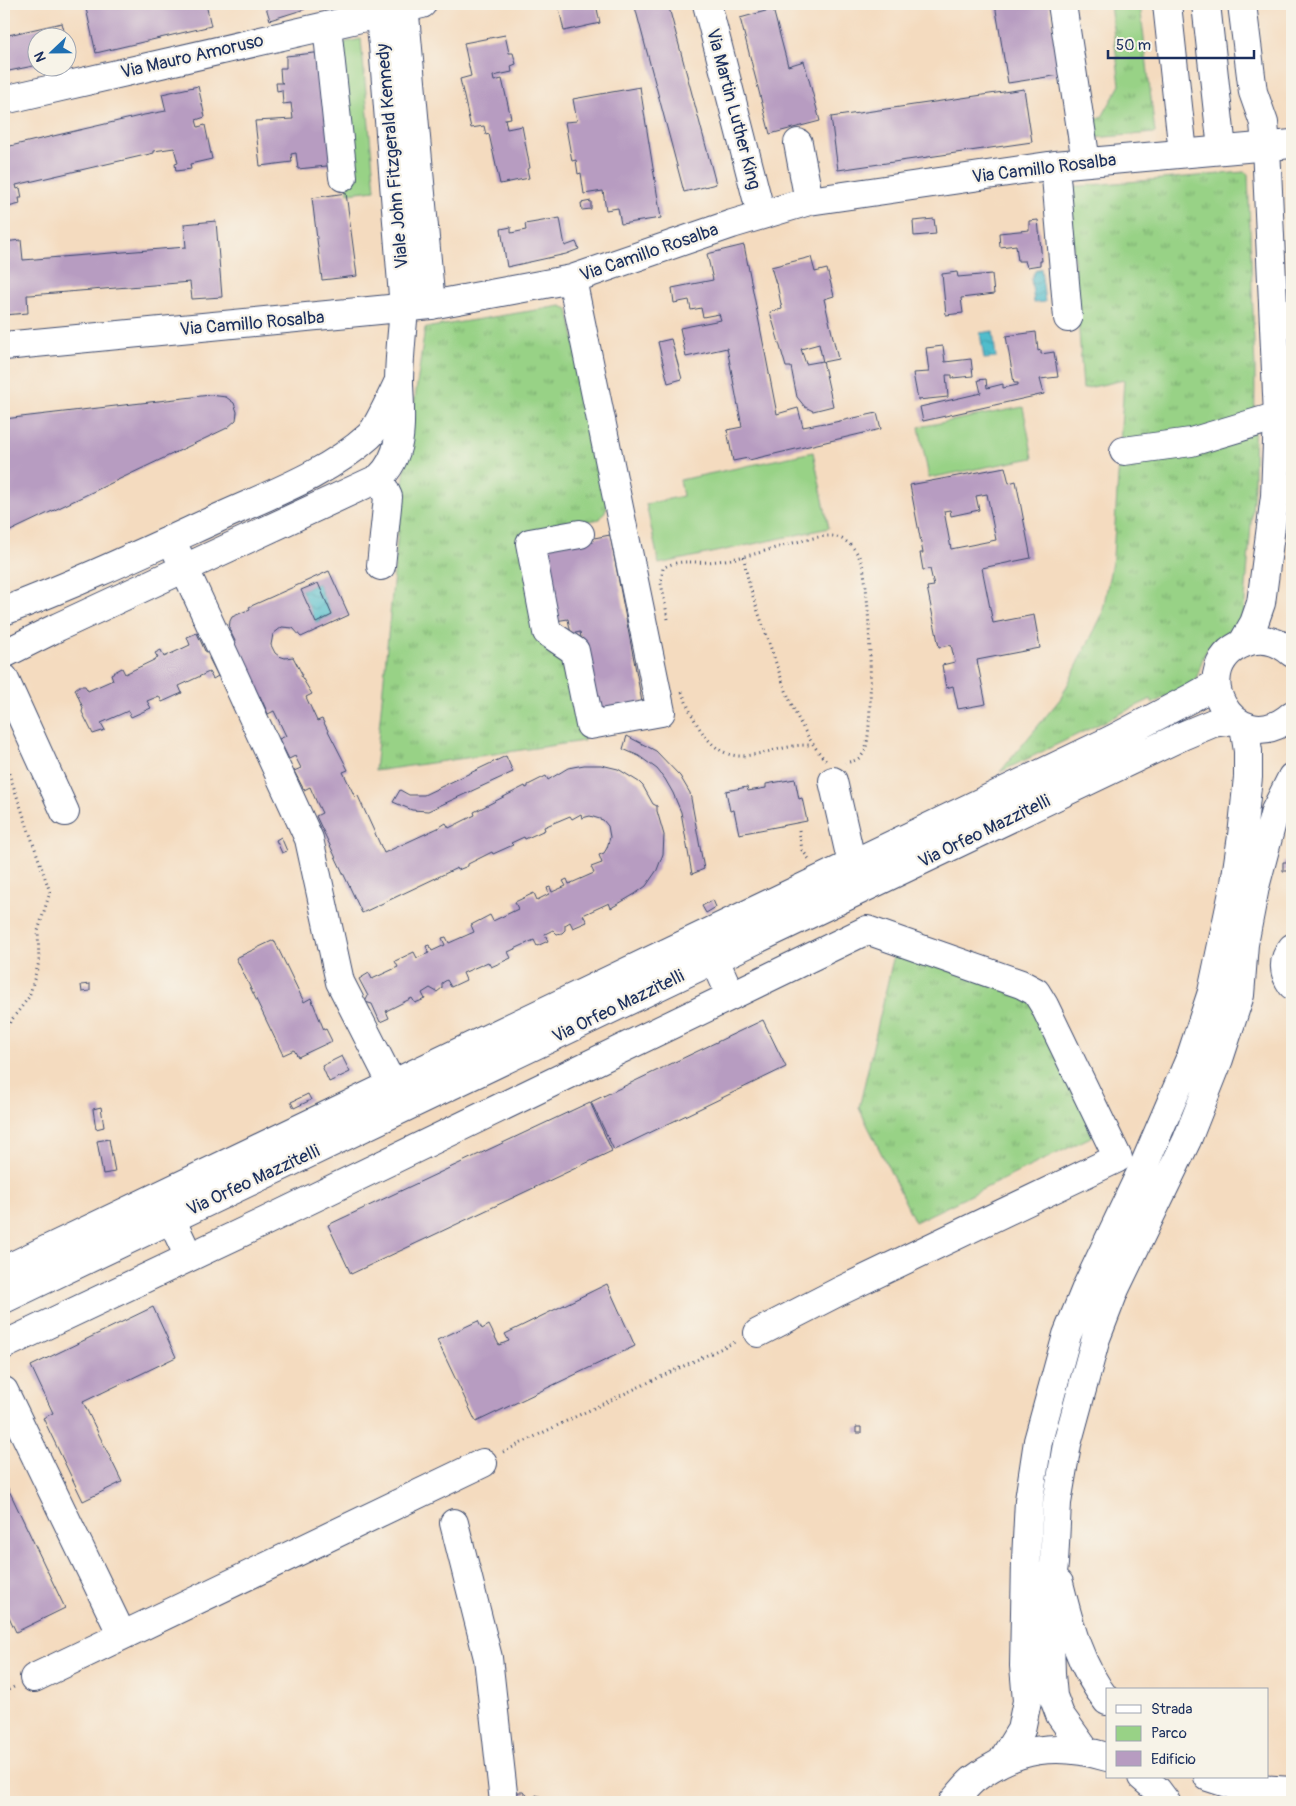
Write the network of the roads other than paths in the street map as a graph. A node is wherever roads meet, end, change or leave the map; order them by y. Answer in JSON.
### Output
{"nodes":[{"id":1,"x":707,"y":4,"type":"edge"},
{"id":2,"x":1062,"y":4,"type":"edge"},
{"id":3,"x":1167,"y":4,"type":"edge"},
{"id":4,"x":1206,"y":4,"type":"edge"},
{"id":5,"x":1242,"y":4,"type":"edge"},
{"id":6,"x":398,"y":6,"type":"edge"},
{"id":7,"x":327,"y":26,"type":"junction"},
{"id":8,"x":4,"y":100,"type":"edge"},
{"id":9,"x":798,"y":142,"type":"dead end"},
{"id":10,"x":1279,"y":145,"type":"edge"},
{"id":11,"x":1222,"y":149,"type":"junction"},
{"id":12,"x":1183,"y":152,"type":"junction"},
{"id":13,"x":1086,"y":162,"type":"junction"},
{"id":14,"x":1056,"y":165,"type":"junction"},
{"id":15,"x":343,"y":177,"type":"dead end"},
{"id":16,"x":809,"y":201,"type":"junction"},
{"id":17,"x":761,"y":214,"type":"junction"},
{"id":18,"x":572,"y":279,"type":"junction"},
{"id":19,"x":431,"y":305,"type":"junction"},
{"id":20,"x":404,"y":309,"type":"junction"},
{"id":21,"x":1068,"y":318,"type":"dead end"},
{"id":22,"x":4,"y":346,"type":"edge"},
{"id":23,"x":399,"y":382,"type":"junction"},
{"id":24,"x":1278,"y":416,"type":"junction"},
{"id":25,"x":1124,"y":451,"type":"dead end"},
{"id":26,"x":379,"y":478,"type":"junction"},
{"id":27,"x":280,"y":490,"type":"junction"},
{"id":28,"x":1275,"y":496,"type":"junction"},
{"id":29,"x":292,"y":518,"type":"junction"},
{"id":30,"x":1292,"y":522,"type":"edge"},
{"id":31,"x":580,"y":534,"type":"dead end"},
{"id":32,"x":171,"y":539,"type":"junction"},
{"id":33,"x":382,"y":566,"type":"dead end"},
{"id":34,"x":185,"y":568,"type":"junction"},
{"id":35,"x":44,"y":596,"type":"junction"},
{"id":36,"x":1261,"y":603,"type":"junction"},
{"id":37,"x":4,"y":611,"type":"edge"},
{"id":38,"x":58,"y":627,"type":"junction"},
{"id":39,"x":1242,"y":644,"type":"junction"},
{"id":40,"x":1287,"y":648,"type":"edge"},
{"id":41,"x":4,"y":654,"type":"edge"},
{"id":42,"x":4,"y":678,"type":"edge"},
{"id":43,"x":1216,"y":684,"type":"junction"},
{"id":44,"x":1289,"y":718,"type":"edge"},
{"id":45,"x":1240,"y":723,"type":"junction"},
{"id":46,"x":832,"y":773,"type":"road end"},
{"id":47,"x":1292,"y":777,"type":"edge"},
{"id":48,"x":65,"y":812,"type":"dead end"},
{"id":49,"x":852,"y":864,"type":"junction"},
{"id":50,"x":1255,"y":887,"type":"junction"},
{"id":51,"x":1292,"y":948,"type":"edge"},
{"id":52,"x":715,"y":960,"type":"junction"},
{"id":53,"x":1292,"y":985,"type":"edge"},
{"id":54,"x":731,"y":996,"type":"junction"},
{"id":55,"x":474,"y":1045,"type":"junction"},
{"id":56,"x":428,"y":1067,"type":"junction"},
{"id":57,"x":486,"y":1069,"type":"junction"},
{"id":58,"x":392,"y":1084,"type":"junction"},
{"id":59,"x":440,"y":1091,"type":"junction"},
{"id":60,"x":171,"y":1219,"type":"junction"},
{"id":61,"x":189,"y":1257,"type":"junction"},
{"id":62,"x":4,"y":1270,"type":"edge"},
{"id":63,"x":4,"y":1299,"type":"edge"},
{"id":64,"x":758,"y":1333,"type":"road end"},
{"id":65,"x":4,"y":1345,"type":"edge"},
{"id":66,"x":4,"y":1391,"type":"edge"},
{"id":67,"x":483,"y":1462,"type":"road end"},
{"id":68,"x":454,"y":1523,"type":"dead end"},
{"id":69,"x":1054,"y":1564,"type":"junction"},
{"id":70,"x":122,"y":1634,"type":"junction"},
{"id":71,"x":34,"y":1678,"type":"dead end"},
{"id":72,"x":1106,"y":1700,"type":"edge"},
{"id":73,"x":1096,"y":1754,"type":"edge"},
{"id":74,"x":1002,"y":1761,"type":"junction"},
{"id":75,"x":1143,"y":1778,"type":"edge"},
{"id":76,"x":1211,"y":1778,"type":"edge"},
{"id":77,"x":1292,"y":1791,"type":"edge"},
{"id":78,"x":504,"y":1802,"type":"edge"},
{"id":79,"x":953,"y":1802,"type":"edge"},
{"id":80,"x":1166,"y":1802,"type":"edge"}],
"edges":[{"from":1,"to":17,"type":"main road","name":"Via Martin Luther King"},
{"from":2,"to":13,"type":"main road"},
{"from":3,"to":12,"type":"main road"},
{"from":4,"to":11,"type":"main road"},
{"from":5,"to":10,"type":"main road"},
{"from":6,"to":7,"type":"main road","name":"Via Mauro Amoruso"},
{"from":6,"to":19,"type":"main road","name":"Viale John Fitzgerald Kennedy"},
{"from":6,"to":20,"type":"main road","name":"Viale John Fitzgerald Kennedy"},
{"from":7,"to":8,"type":"main road","name":"Via Mauro Amoruso"},
{"from":7,"to":15,"type":"main road"},
{"from":9,"to":16,"type":"main road"},
{"from":10,"to":11,"type":"main road","name":"Via Camillo Rosalba"},
{"from":10,"to":24,"type":"main road"},
{"from":11,"to":12,"type":"main road","name":"Via Camillo Rosalba"},
{"from":12,"to":13,"type":"main road","name":"Via Camillo Rosalba"},
{"from":13,"to":14,"type":"main road","name":"Via Camillo Rosalba"},
{"from":14,"to":16,"type":"main road","name":"Via Camillo Rosalba"},
{"from":14,"to":21,"type":"main road"},
{"from":16,"to":17,"type":"main road","name":"Via Camillo Rosalba"},
{"from":17,"to":18,"type":"main road","name":"Via Camillo Rosalba"},
{"from":18,"to":19,"type":"main road","name":"Via Camillo Rosalba"},
{"from":18,"to":31,"type":"main road"},
{"from":19,"to":20,"type":"main road","name":"Via Camillo Rosalba"},
{"from":20,"to":22,"type":"main road","name":"Via Camillo Rosalba"},
{"from":20,"to":23,"type":"main road","name":"Viale John Fitzgerald Kennedy"},
{"from":23,"to":26,"type":"main road","name":"Viale John Fitzgerald Kennedy"},
{"from":23,"to":27,"type":"main road"},
{"from":24,"to":25,"type":"main road"},
{"from":24,"to":28,"type":"main road"},
{"from":26,"to":29,"type":"main road"},
{"from":26,"to":33,"type":"main road"},
{"from":27,"to":29,"type":"main road"},
{"from":27,"to":32,"type":"main road"},
{"from":28,"to":30,"type":"main road"},
{"from":28,"to":36,"type":"main road"},
{"from":29,"to":34,"type":"main road"},
{"from":32,"to":34,"type":"main road"},
{"from":32,"to":35,"type":"main road"},
{"from":34,"to":38,"type":"main road"},
{"from":34,"to":58,"type":"main road"},
{"from":35,"to":37,"type":"main road"},
{"from":35,"to":38,"type":"main road"},
{"from":36,"to":39,"type":"main road"},
{"from":36,"to":40,"type":"main road"},
{"from":38,"to":41,"type":"main road"},
{"from":39,"to":40,"type":"main road"},
{"from":39,"to":43,"type":"main road"},
{"from":42,"to":48,"type":"main road"},
{"from":43,"to":45,"type":"main road"},
{"from":43,"to":49,"type":"main road","name":"Via Orfeo Mazzitelli"},
{"from":44,"to":45,"type":"main road","name":"Via Orfeo Mazzitelli"},
{"from":44,"to":50,"type":"main road"},
{"from":45,"to":52,"type":"main road","name":"Via Orfeo Mazzitelli"},
{"from":45,"to":74,"type":"main road"},
{"from":46,"to":49,"type":"main road"},
{"from":47,"to":50,"type":"main road"},
{"from":49,"to":55,"type":"main road","name":"Via Orfeo Mazzitelli"},
{"from":50,"to":69,"type":"main road"},
{"from":51,"to":53,"type":"main road"},
{"from":52,"to":54,"type":"main road"},
{"from":52,"to":57,"type":"main road","name":"Via Orfeo Mazzitelli"},
{"from":54,"to":61,"type":"main road"},
{"from":54,"to":64,"type":"main road"},
{"from":55,"to":56,"type":"main road","name":"Via Orfeo Mazzitelli"},
{"from":55,"to":57,"type":"main road"},
{"from":56,"to":58,"type":"main road","name":"Via Orfeo Mazzitelli"},
{"from":56,"to":59,"type":"main road"},
{"from":57,"to":59,"type":"main road","name":"Via Orfeo Mazzitelli"},
{"from":58,"to":62,"type":"main road","name":"Via Orfeo Mazzitelli"},
{"from":59,"to":60,"type":"main road","name":"Via Orfeo Mazzitelli"},
{"from":60,"to":61,"type":"main road"},
{"from":60,"to":63,"type":"main road","name":"Via Orfeo Mazzitelli"},
{"from":61,"to":65,"type":"main road"},
{"from":66,"to":70,"type":"main road"},
{"from":67,"to":70,"type":"main road"},
{"from":68,"to":78,"type":"main road"},
{"from":69,"to":72,"type":"main road"},
{"from":69,"to":73,"type":"main road"},
{"from":70,"to":71,"type":"main road"},
{"from":73,"to":74,"type":"main road"},
{"from":74,"to":79,"type":"main road"},
{"from":75,"to":80,"type":"main road"},
{"from":76,"to":77,"type":"main road"}]}
